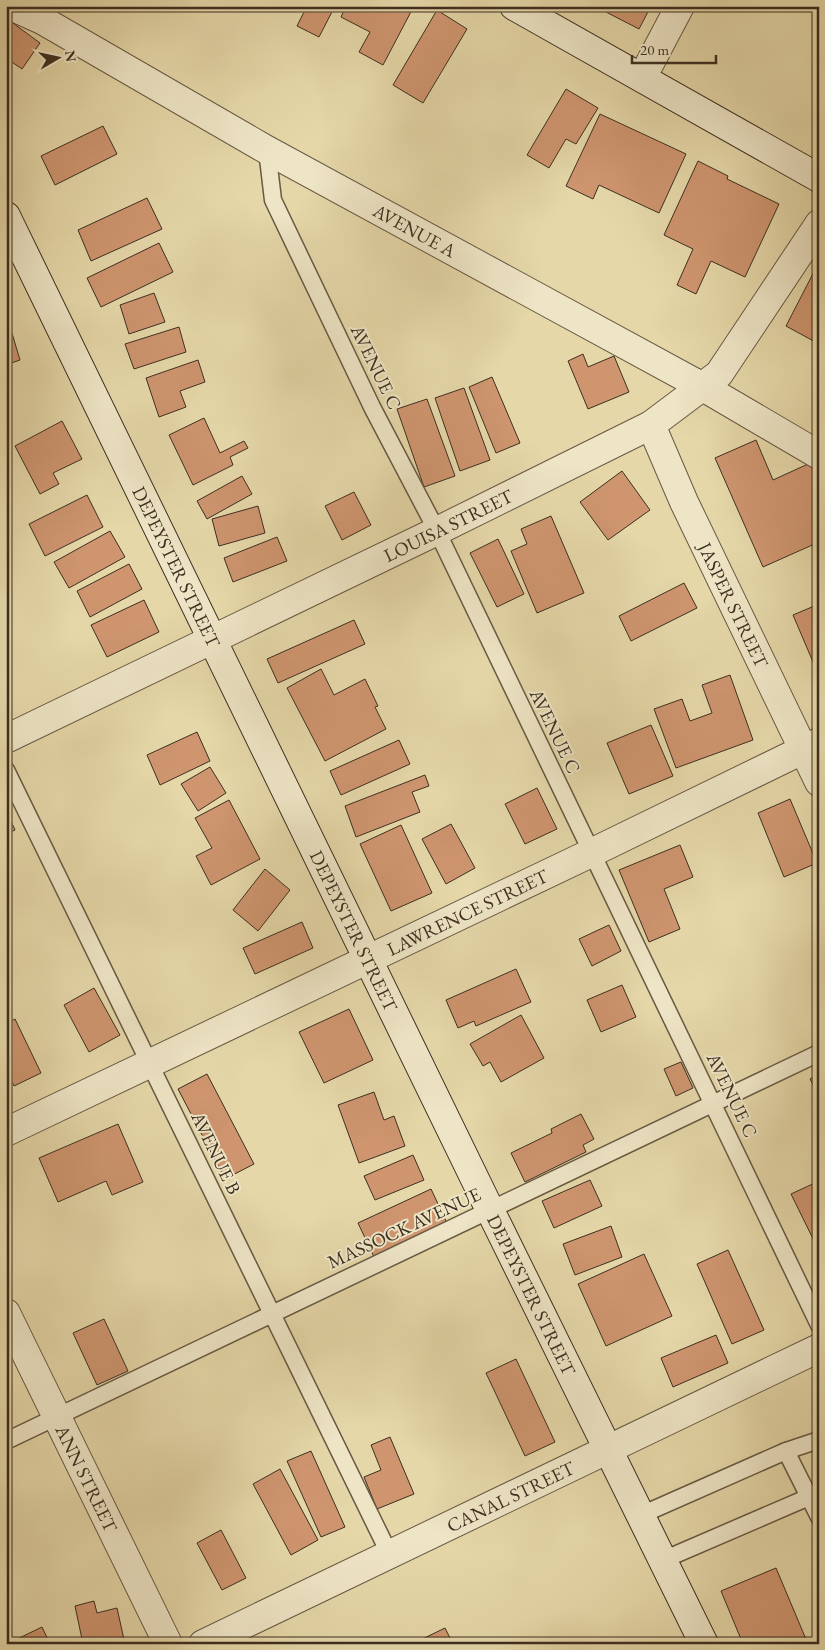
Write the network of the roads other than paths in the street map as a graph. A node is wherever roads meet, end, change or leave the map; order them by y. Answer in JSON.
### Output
{"nodes":[{"id":1,"x":11,"y":6,"type":"edge"},
{"id":2,"x":514,"y":6,"type":"edge"},
{"id":3,"x":680,"y":6,"type":"edge"},
{"id":4,"x":642,"y":78,"type":"junction"},
{"id":5,"x":267,"y":150,"type":"junction"},
{"id":6,"x":819,"y":178,"type":"edge"},
{"id":7,"x":6,"y":216,"type":"edge"},
{"id":8,"x":819,"y":224,"type":"edge"},
{"id":9,"x":703,"y":387,"type":"junction"},
{"id":10,"x":651,"y":425,"type":"junction"},
{"id":11,"x":819,"y":455,"type":"edge"},
{"id":12,"x":437,"y":531,"type":"junction"},
{"id":13,"x":214,"y":640,"type":"junction"},
{"id":14,"x":6,"y":739,"type":"edge"},
{"id":15,"x":811,"y":745,"type":"edge"},
{"id":16,"x":6,"y":770,"type":"edge"},
{"id":17,"x":819,"y":782,"type":"edge"},
{"id":18,"x":591,"y":853,"type":"junction"},
{"id":19,"x":368,"y":959,"type":"junction"},
{"id":20,"x":819,"y":1053,"type":"edge"},
{"id":21,"x":149,"y":1063,"type":"junction"},
{"id":22,"x":713,"y":1102,"type":"junction"},
{"id":23,"x":6,"y":1132,"type":"edge"},
{"id":24,"x":490,"y":1210,"type":"junction"},
{"id":25,"x":6,"y":1313,"type":"edge"},
{"id":26,"x":272,"y":1313,"type":"junction"},
{"id":27,"x":819,"y":1326,"type":"edge"},
{"id":28,"x":819,"y":1348,"type":"edge"},
{"id":29,"x":57,"y":1416,"type":"junction"},
{"id":30,"x":819,"y":1440,"type":"edge"},
{"id":31,"x":6,"y":1442,"type":"edge"},
{"id":32,"x":608,"y":1450,"type":"junction"},
{"id":33,"x":786,"y":1451,"type":"junction"},
{"id":34,"x":814,"y":1496,"type":"edge"},
{"id":35,"x":641,"y":1516,"type":"junction"},
{"id":36,"x":819,"y":1517,"type":"edge"},
{"id":37,"x":389,"y":1553,"type":"junction"},
{"id":38,"x":663,"y":1560,"type":"junction"},
{"id":39,"x":168,"y":1644,"type":"edge"},
{"id":40,"x":203,"y":1644,"type":"edge"},
{"id":41,"x":704,"y":1644,"type":"edge"}],
"edges":[{"from":1,"to":5,"type":"street","name":"AVENUE A"},
{"from":2,"to":4,"type":"street"},
{"from":3,"to":4,"type":"street"},
{"from":4,"to":6,"type":"street"},
{"from":5,"to":9,"type":"street","name":"AVENUE A"},
{"from":5,"to":12,"type":"lane","name":"AVENUE C"},
{"from":7,"to":13,"type":"street","name":"DEPEYSTER STREET"},
{"from":8,"to":9,"type":"street","name":"LOUISA STREET"},
{"from":9,"to":10,"type":"street","name":"LOUISA STREET"},
{"from":9,"to":11,"type":"street","name":"AVENUE A"},
{"from":10,"to":12,"type":"street","name":"LOUISA STREET"},
{"from":10,"to":15,"type":"street","name":"JASPER STREET"},
{"from":12,"to":13,"type":"street","name":"LOUISA STREET"},
{"from":12,"to":18,"type":"lane","name":"AVENUE C"},
{"from":13,"to":14,"type":"street","name":"LOUISA STREET"},
{"from":13,"to":19,"type":"street","name":"DEPEYSTER STREET"},
{"from":15,"to":17,"type":"street","name":"JASPER STREET"},
{"from":15,"to":18,"type":"street","name":"LAWRENCE STREET"},
{"from":16,"to":21,"type":"lane","name":"AVENUE B"},
{"from":18,"to":19,"type":"street","name":"LAWRENCE STREET"},
{"from":18,"to":22,"type":"lane","name":"AVENUE C"},
{"from":19,"to":21,"type":"street","name":"LAWRENCE STREET"},
{"from":19,"to":24,"type":"street","name":"DEPEYSTER STREET"},
{"from":20,"to":22,"type":"lane","name":"MASSOCK AVENUE"},
{"from":21,"to":23,"type":"street","name":"LAWRENCE STREET"},
{"from":21,"to":26,"type":"lane","name":"AVENUE B"},
{"from":22,"to":24,"type":"lane","name":"MASSOCK AVENUE"},
{"from":22,"to":27,"type":"lane","name":"AVENUE C"},
{"from":24,"to":26,"type":"lane","name":"MASSOCK AVENUE"},
{"from":24,"to":32,"type":"street","name":"DEPEYSTER STREET"},
{"from":25,"to":29,"type":"street","name":"ANN STREET"},
{"from":26,"to":29,"type":"lane","name":"MASSOCK AVENUE"},
{"from":26,"to":37,"type":"lane","name":"AVENUE B"},
{"from":28,"to":32,"type":"street","name":"CANAL STREET"},
{"from":29,"to":31,"type":"lane","name":"MASSOCK AVENUE"},
{"from":29,"to":39,"type":"street","name":"ANN STREET"},
{"from":30,"to":33,"type":"lane"},
{"from":32,"to":35,"type":"street","name":"DEPEYSTER STREET"},
{"from":32,"to":37,"type":"street","name":"CANAL STREET"},
{"from":33,"to":34,"type":"lane"},
{"from":33,"to":35,"type":"lane"},
{"from":34,"to":36,"type":"lane"},
{"from":34,"to":38,"type":"lane"},
{"from":35,"to":38,"type":"street","name":"DEPEYSTER STREET"},
{"from":37,"to":40,"type":"street","name":"CANAL STREET"},
{"from":38,"to":41,"type":"street","name":"DEPEYSTER STREET"}]}
